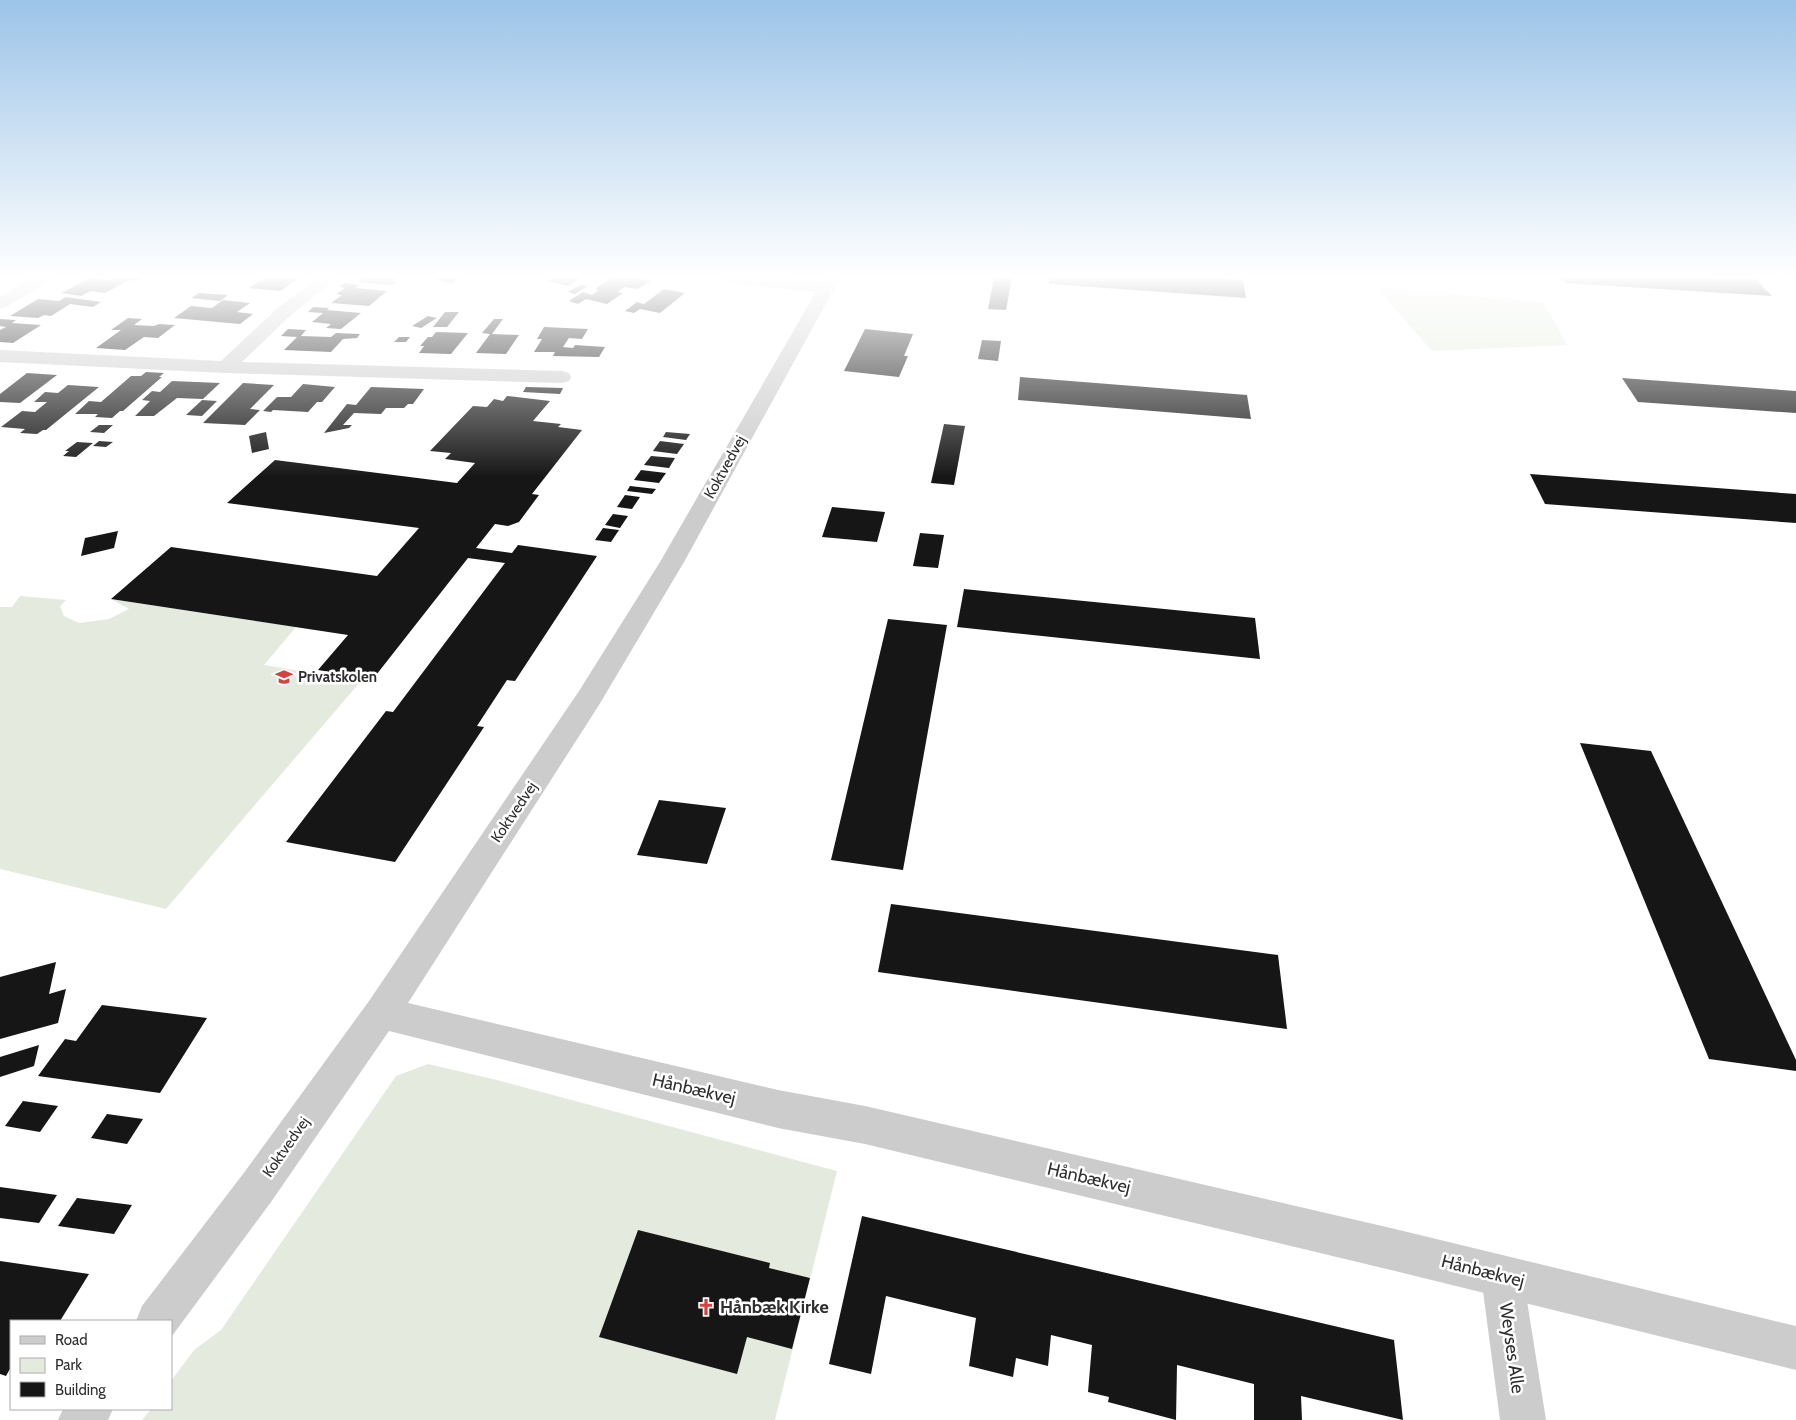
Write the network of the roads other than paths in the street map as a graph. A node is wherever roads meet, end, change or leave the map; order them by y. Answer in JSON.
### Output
{"nodes":[{"id":1,"x":250,"y":344,"type":"edge"},
{"id":2,"x":795,"y":344,"type":"edge"},
{"id":3,"x":0,"y":356,"type":"edge"},
{"id":4,"x":226,"y":367,"type":"junction"},
{"id":5,"x":562,"y":377,"type":"dead end"},
{"id":6,"x":381,"y":1013,"type":"junction"},
{"id":7,"x":1502,"y":1276,"type":"junction"},
{"id":8,"x":158,"y":1320,"type":"edge"},
{"id":9,"x":1796,"y":1348,"type":"edge"},
{"id":10,"x":89,"y":1410,"type":"edge"},
{"id":11,"x":81,"y":1420,"type":"edge"},
{"id":12,"x":1523,"y":1420,"type":"edge"}],
"edges":[{"from":1,"to":4,"type":"street"},
{"from":2,"to":6,"type":"street","name":"Koktvedvej"},
{"from":3,"to":4,"type":"street"},
{"from":4,"to":5,"type":"street"},
{"from":6,"to":7,"type":"street","name":"Hånbækvej"},
{"from":6,"to":8,"type":"street","name":"Koktvedvej"},
{"from":7,"to":9,"type":"street","name":"Hånbækvej"},
{"from":7,"to":12,"type":"street","name":"Weyses Alle"},
{"from":10,"to":11,"type":"street"}]}
